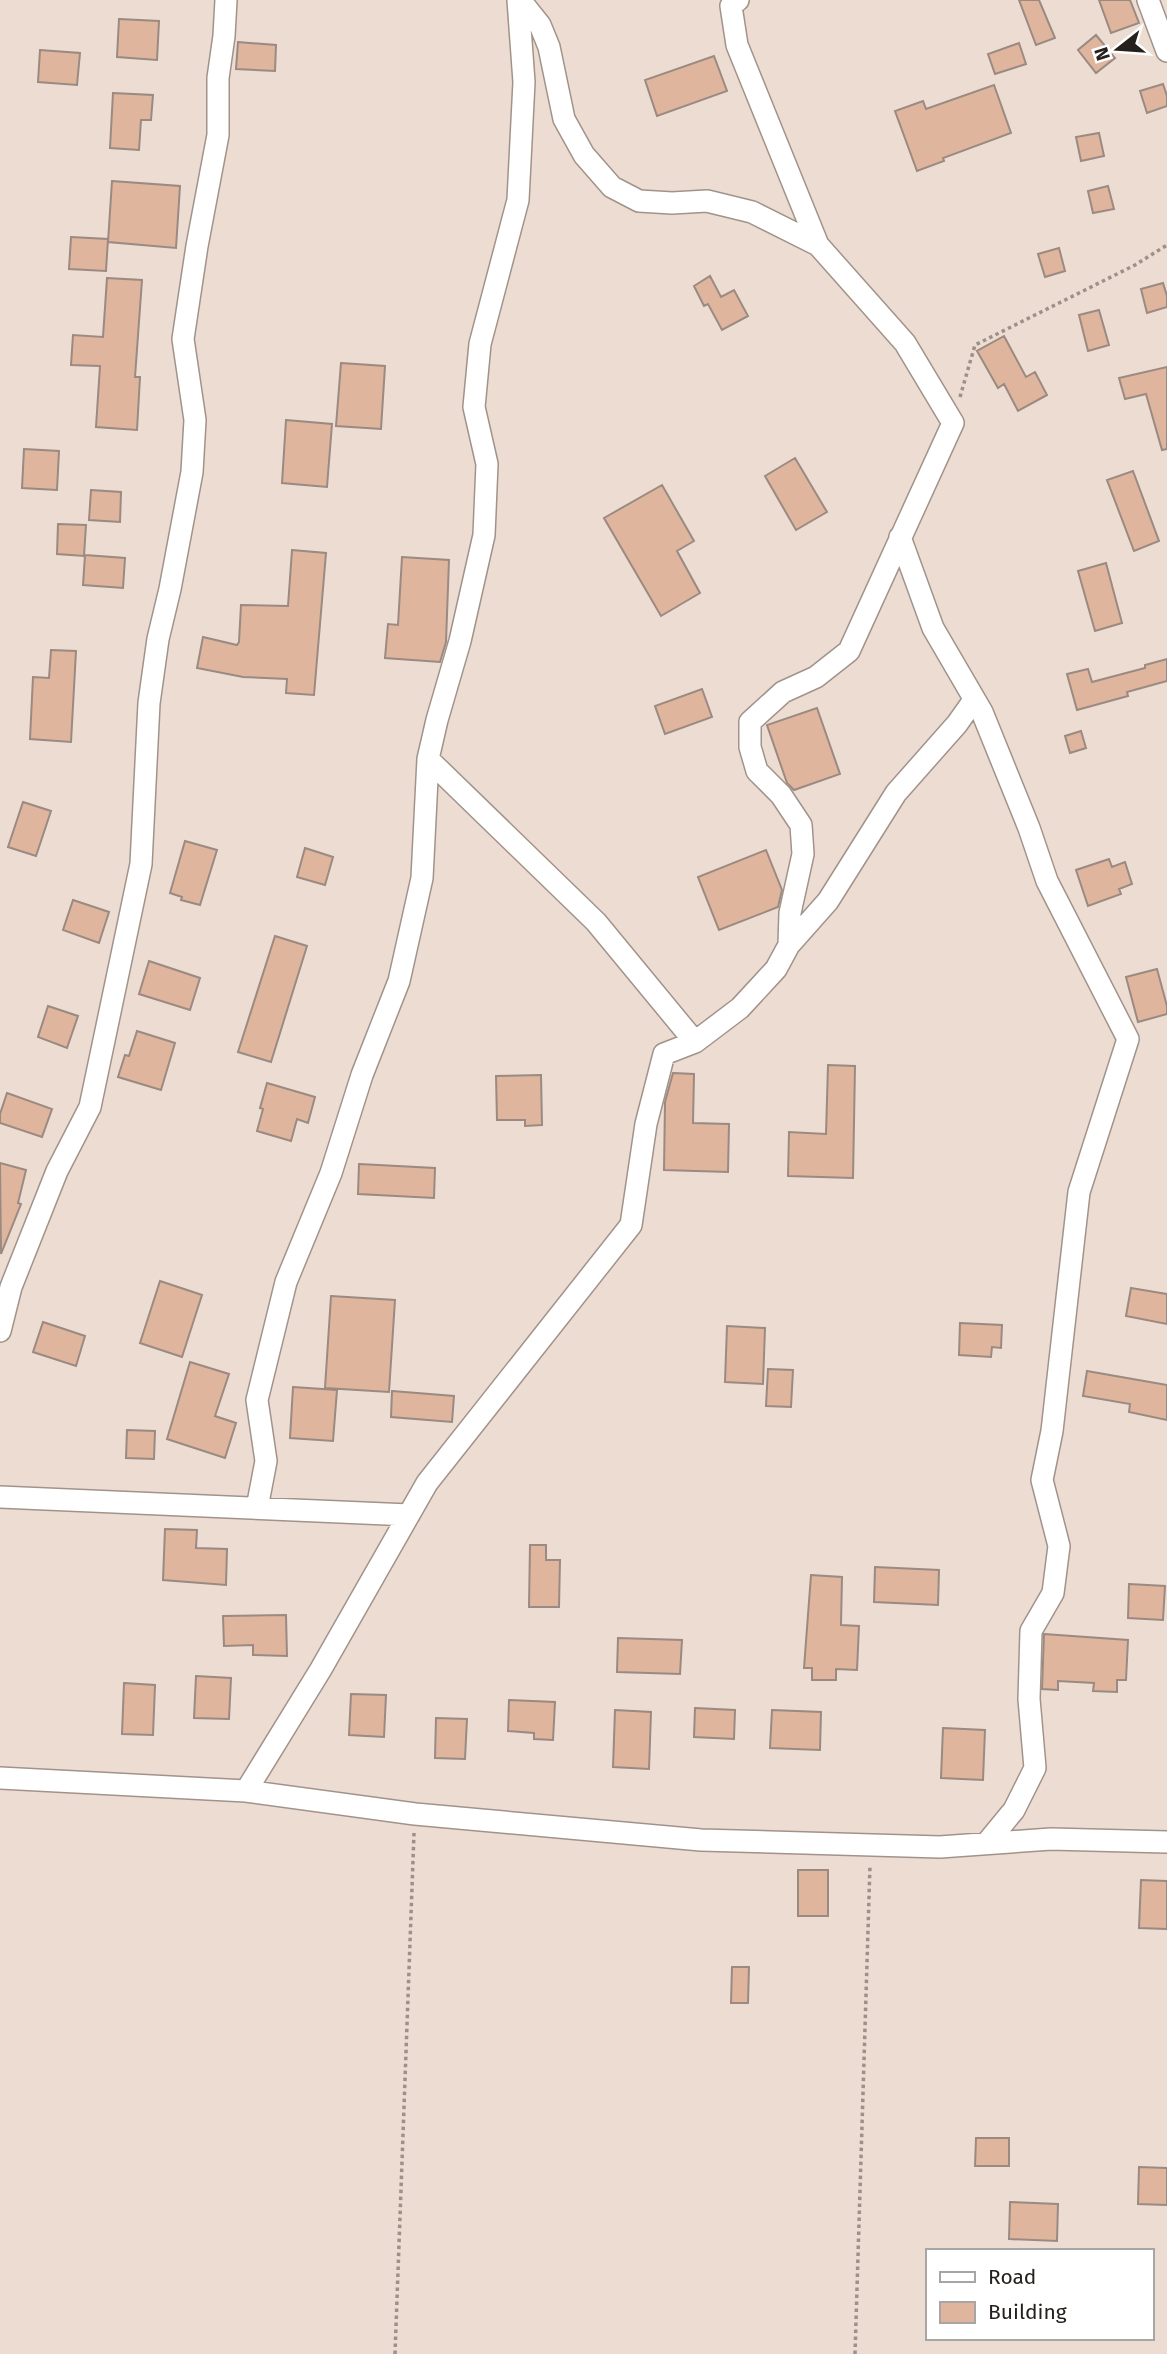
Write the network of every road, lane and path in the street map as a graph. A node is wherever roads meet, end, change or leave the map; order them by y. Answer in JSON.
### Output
{"nodes":[{"id":1,"x":226,"y":0,"type":"edge"},
{"id":2,"x":519,"y":0,"type":"edge"},
{"id":3,"x":738,"y":0,"type":"edge"},
{"id":4,"x":1148,"y":0,"type":"edge"},
{"id":5,"x":1167,"y":51,"type":"edge"},
{"id":6,"x":1167,"y":244,"type":"edge"},
{"id":7,"x":818,"y":245,"type":"junction"},
{"id":8,"x":953,"y":423,"type":"junction"},
{"id":9,"x":900,"y":537,"type":"junction"},
{"id":10,"x":975,"y":699,"type":"junction"},
{"id":11,"x":428,"y":759,"type":"junction"},
{"id":12,"x":789,"y":945,"type":"junction"},
{"id":13,"x":695,"y":1042,"type":"junction"},
{"id":14,"x":0,"y":1331,"type":"edge"},
{"id":15,"x":0,"y":1497,"type":"edge"},
{"id":16,"x":257,"y":1508,"type":"junction"},
{"id":17,"x":409,"y":1515,"type":"junction"},
{"id":18,"x":0,"y":1778,"type":"edge"},
{"id":19,"x":246,"y":1791,"type":"junction"},
{"id":20,"x":415,"y":1814,"type":"junction"},
{"id":21,"x":1167,"y":1842,"type":"edge"},
{"id":22,"x":986,"y":1844,"type":"junction"},
{"id":23,"x":871,"y":1845,"type":"junction"},
{"id":24,"x":396,"y":2354,"type":"edge"},
{"id":25,"x":855,"y":2354,"type":"edge"}],
"edges":[{"from":1,"to":14,"type":"street"},
{"from":2,"to":7,"type":"street"},
{"from":2,"to":11,"type":"street"},
{"from":3,"to":7,"type":"street"},
{"from":4,"to":5,"type":"street"},
{"from":6,"to":8,"type":"path"},
{"from":7,"to":8,"type":"street"},
{"from":8,"to":9,"type":"street"},
{"from":9,"to":10,"type":"street"},
{"from":9,"to":12,"type":"street"},
{"from":10,"to":12,"type":"street"},
{"from":10,"to":22,"type":"street"},
{"from":11,"to":13,"type":"street"},
{"from":11,"to":16,"type":"street"},
{"from":12,"to":13,"type":"street"},
{"from":13,"to":17,"type":"street"},
{"from":15,"to":16,"type":"street"},
{"from":16,"to":17,"type":"street"},
{"from":17,"to":19,"type":"street"},
{"from":18,"to":19,"type":"street"},
{"from":19,"to":20,"type":"street"},
{"from":20,"to":23,"type":"street"},
{"from":20,"to":24,"type":"path"},
{"from":21,"to":22,"type":"street"},
{"from":22,"to":23,"type":"street"},
{"from":23,"to":25,"type":"path"}]}
